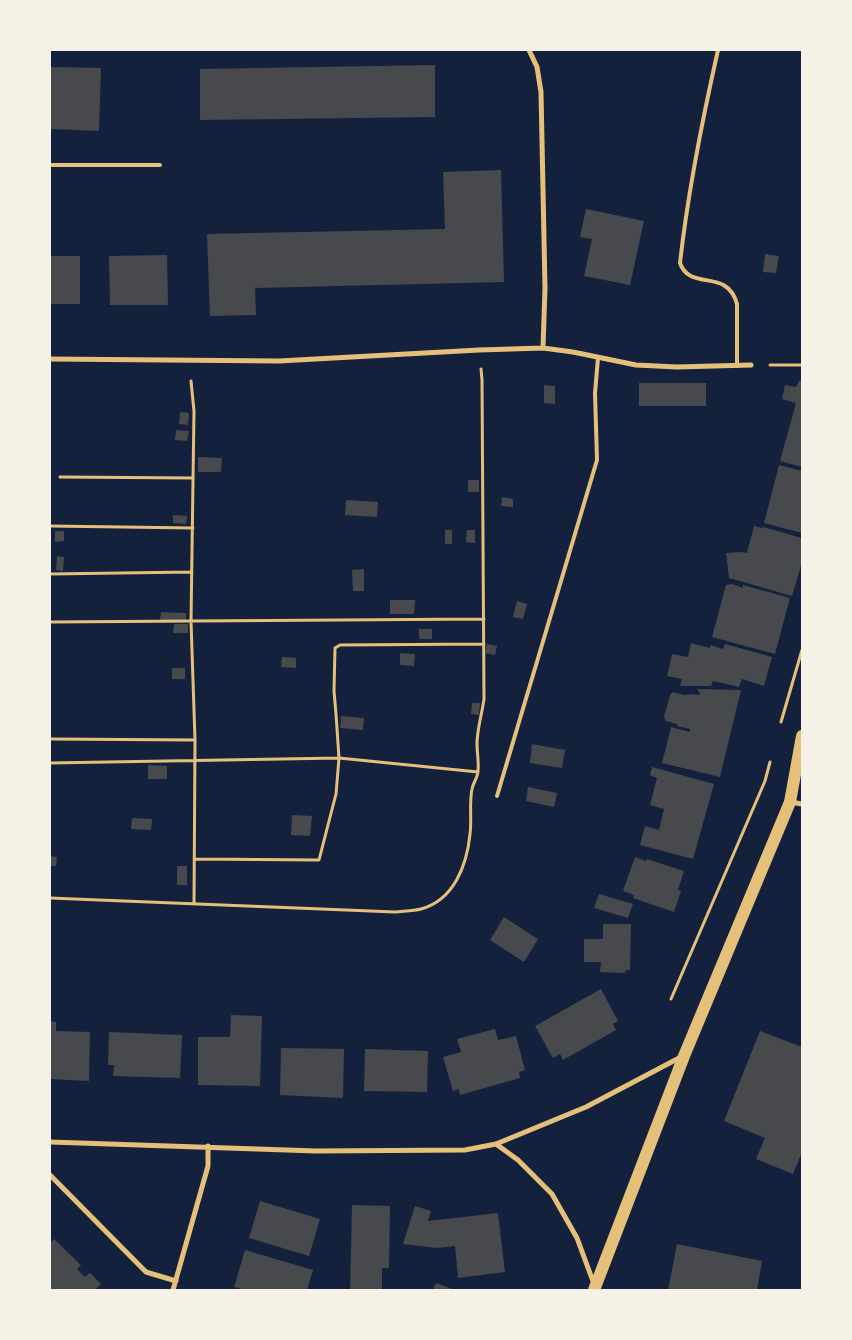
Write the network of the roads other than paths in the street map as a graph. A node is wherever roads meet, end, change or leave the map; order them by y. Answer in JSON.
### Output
{"nodes":[{"id":1,"x":529,"y":50,"type":"edge"},
{"id":2,"x":718,"y":50,"type":"edge"},
{"id":3,"x":50,"y":165,"type":"edge"},
{"id":4,"x":160,"y":165,"type":"dead end"},
{"id":5,"x":543,"y":348,"type":"junction"},
{"id":6,"x":598,"y":358,"type":"junction"},
{"id":7,"x":50,"y":359,"type":"edge"},
{"id":8,"x":751,"y":365,"type":"road end"},
{"id":9,"x":738,"y":366,"type":"junction"},
{"id":10,"x":802,"y":736,"type":"edge"},
{"id":11,"x":802,"y":789,"type":"edge"},
{"id":12,"x":497,"y":796,"type":"dead end"},
{"id":13,"x":796,"y":803,"type":"edge"},
{"id":14,"x":684,"y":1056,"type":"junction"},
{"id":15,"x":50,"y":1142,"type":"edge"},
{"id":16,"x":496,"y":1144,"type":"junction"},
{"id":17,"x":208,"y":1146,"type":"junction"},
{"id":18,"x":50,"y":1175,"type":"edge"},
{"id":19,"x":176,"y":1281,"type":"junction"},
{"id":20,"x":595,"y":1288,"type":"edge"},
{"id":21,"x":173,"y":1290,"type":"edge"}],
"edges":[{"from":1,"to":5,"type":"street"},
{"from":2,"to":9,"type":"lane"},
{"from":3,"to":4,"type":"lane"},
{"from":5,"to":6,"type":"street"},
{"from":5,"to":7,"type":"street"},
{"from":6,"to":9,"type":"street"},
{"from":6,"to":12,"type":"lane"},
{"from":8,"to":9,"type":"street"},
{"from":10,"to":13,"type":"main road"},
{"from":11,"to":13,"type":"main road"},
{"from":13,"to":14,"type":"main road"},
{"from":14,"to":16,"type":"street"},
{"from":14,"to":20,"type":"main road"},
{"from":15,"to":17,"type":"street"},
{"from":16,"to":17,"type":"street"},
{"from":16,"to":20,"type":"street"},
{"from":17,"to":19,"type":"street"},
{"from":18,"to":19,"type":"street"},
{"from":19,"to":21,"type":"street"}]}
